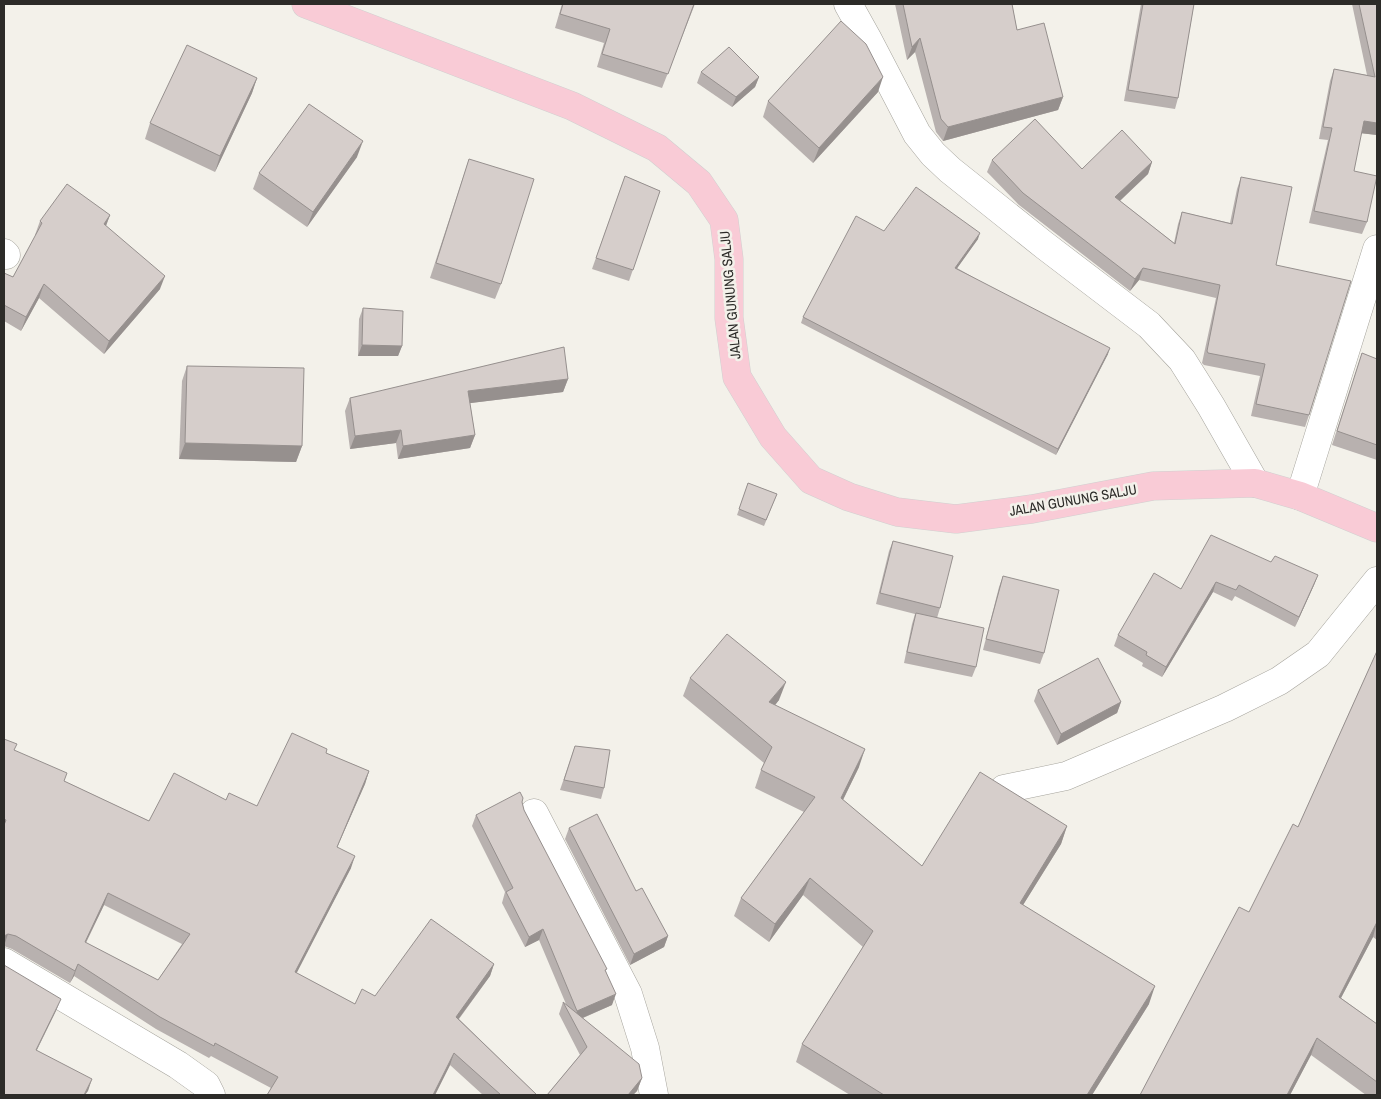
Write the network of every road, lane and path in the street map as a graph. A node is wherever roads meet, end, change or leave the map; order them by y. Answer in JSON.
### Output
{"nodes":[{"id":1,"x":306,"y":4,"type":"edge"},
{"id":2,"x":848,"y":4,"type":"edge"},
{"id":3,"x":1377,"y":249,"type":"edge"},
{"id":4,"x":1255,"y":483,"type":"junction"},
{"id":5,"x":1300,"y":496,"type":"junction"},
{"id":6,"x":1377,"y":528,"type":"edge"},
{"id":7,"x":1377,"y":581,"type":"edge"},
{"id":8,"x":1004,"y":789,"type":"edge"},
{"id":9,"x":534,"y":813,"type":"dead end"},
{"id":10,"x":4,"y":962,"type":"edge"},
{"id":11,"x":211,"y":1095,"type":"edge"},
{"id":12,"x":654,"y":1095,"type":"edge"}],
"edges":[{"from":1,"to":4,"type":"main road","name":"JALAN GUNUNG SALJU"},
{"from":2,"to":4,"type":"street"},
{"from":3,"to":5,"type":"street"},
{"from":4,"to":5,"type":"main road","name":"JALAN GUNUNG SALJU"},
{"from":5,"to":6,"type":"main road","name":"JALAN GUNUNG SALJU"},
{"from":7,"to":8,"type":"street"},
{"from":9,"to":12,"type":"street"},
{"from":10,"to":11,"type":"street"}]}
